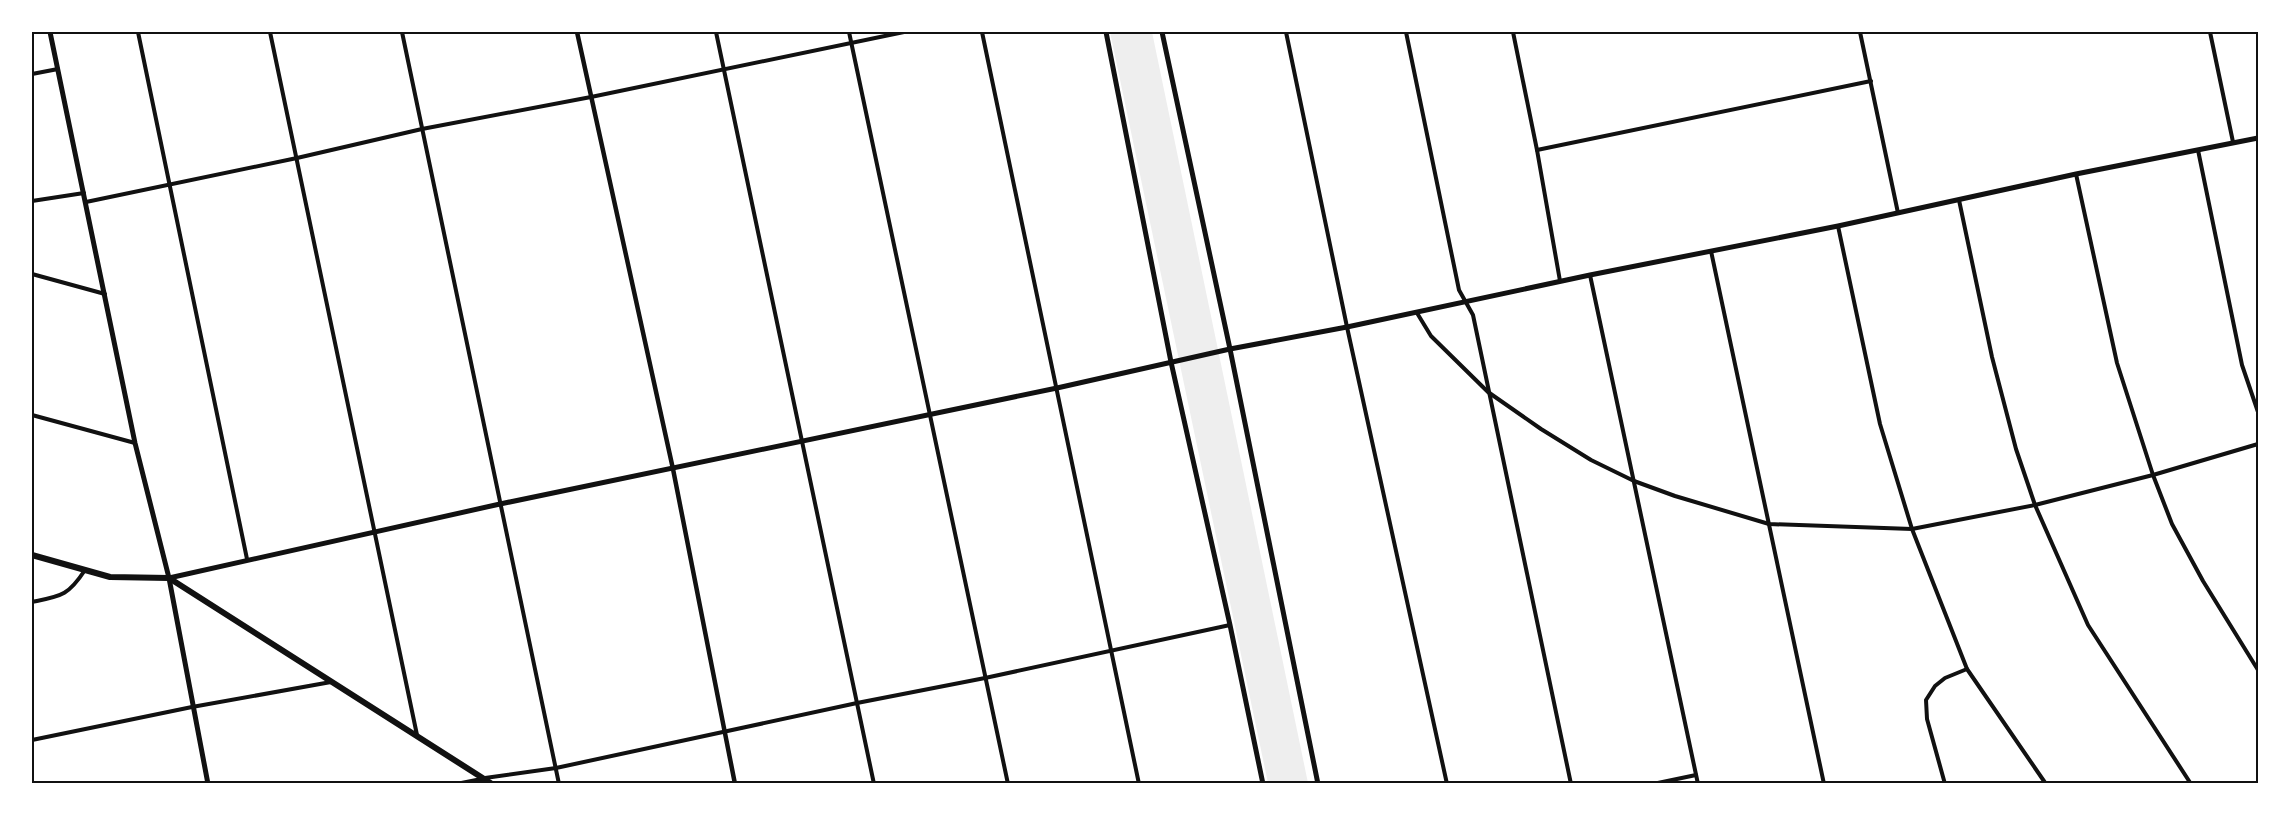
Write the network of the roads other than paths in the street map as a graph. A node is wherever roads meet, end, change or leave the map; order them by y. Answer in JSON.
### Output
{"nodes":[{"id":1,"x":50,"y":32,"type":"edge"},
{"id":2,"x":138,"y":32,"type":"edge"},
{"id":3,"x":270,"y":32,"type":"edge"},
{"id":4,"x":402,"y":32,"type":"edge"},
{"id":5,"x":577,"y":32,"type":"edge"},
{"id":6,"x":716,"y":32,"type":"edge"},
{"id":7,"x":849,"y":32,"type":"edge"},
{"id":8,"x":904,"y":32,"type":"edge"},
{"id":9,"x":982,"y":32,"type":"edge"},
{"id":10,"x":1106,"y":32,"type":"edge"},
{"id":11,"x":1162,"y":32,"type":"edge"},
{"id":12,"x":1286,"y":32,"type":"edge"},
{"id":13,"x":1406,"y":32,"type":"edge"},
{"id":14,"x":1513,"y":32,"type":"edge"},
{"id":15,"x":1860,"y":32,"type":"edge"},
{"id":16,"x":2210,"y":32,"type":"edge"},
{"id":17,"x":852,"y":43,"type":"junction"},
{"id":18,"x":58,"y":69,"type":"junction"},
{"id":19,"x":724,"y":70,"type":"junction"},
{"id":20,"x":32,"y":75,"type":"edge"},
{"id":21,"x":1871,"y":81,"type":"junction"},
{"id":22,"x":591,"y":98,"type":"junction"},
{"id":23,"x":422,"y":129,"type":"junction"},
{"id":24,"x":2259,"y":138,"type":"edge"},
{"id":25,"x":2233,"y":142,"type":"junction"},
{"id":26,"x":2198,"y":149,"type":"junction"},
{"id":27,"x":1537,"y":150,"type":"junction"},
{"id":28,"x":297,"y":158,"type":"junction"},
{"id":29,"x":2076,"y":174,"type":"junction"},
{"id":30,"x":169,"y":185,"type":"junction"},
{"id":31,"x":85,"y":193,"type":"junction"},
{"id":32,"x":1959,"y":200,"type":"junction"},
{"id":33,"x":32,"y":201,"type":"edge"},
{"id":34,"x":86,"y":202,"type":"junction"},
{"id":35,"x":1898,"y":213,"type":"junction"},
{"id":36,"x":1838,"y":226,"type":"junction"},
{"id":37,"x":1711,"y":251,"type":"junction"},
{"id":38,"x":32,"y":274,"type":"edge"},
{"id":39,"x":1590,"y":275,"type":"junction"},
{"id":40,"x":1560,"y":282,"type":"junction"},
{"id":41,"x":105,"y":294,"type":"junction"},
{"id":42,"x":1466,"y":302,"type":"junction"},
{"id":43,"x":1417,"y":313,"type":"junction"},
{"id":44,"x":1347,"y":327,"type":"junction"},
{"id":45,"x":1230,"y":348,"type":"junction"},
{"id":46,"x":1171,"y":362,"type":"junction"},
{"id":47,"x":1057,"y":388,"type":"junction"},
{"id":48,"x":1488,"y":392,"type":"junction"},
{"id":49,"x":2259,"y":412,"type":"edge"},
{"id":50,"x":32,"y":415,"type":"edge"},
{"id":51,"x":930,"y":415,"type":"junction"},
{"id":52,"x":802,"y":441,"type":"junction"},
{"id":53,"x":135,"y":443,"type":"junction"},
{"id":54,"x":2259,"y":444,"type":"edge"},
{"id":55,"x":673,"y":469,"type":"junction"},
{"id":56,"x":2153,"y":474,"type":"junction"},
{"id":57,"x":1634,"y":481,"type":"junction"},
{"id":58,"x":500,"y":504,"type":"junction"},
{"id":59,"x":2036,"y":505,"type":"junction"},
{"id":60,"x":1769,"y":524,"type":"junction"},
{"id":61,"x":1912,"y":529,"type":"junction"},
{"id":62,"x":375,"y":532,"type":"junction"},
{"id":63,"x":32,"y":555,"type":"edge"},
{"id":64,"x":246,"y":559,"type":"junction"},
{"id":65,"x":86,"y":570,"type":"junction"},
{"id":66,"x":169,"y":578,"type":"junction"},
{"id":67,"x":32,"y":602,"type":"edge"},
{"id":68,"x":1230,"y":625,"type":"junction"},
{"id":69,"x":1111,"y":650,"type":"junction"},
{"id":70,"x":1967,"y":669,"type":"junction"},
{"id":71,"x":2259,"y":670,"type":"edge"},
{"id":72,"x":985,"y":678,"type":"junction"},
{"id":73,"x":331,"y":682,"type":"junction"},
{"id":74,"x":857,"y":702,"type":"junction"},
{"id":75,"x":192,"y":707,"type":"junction"},
{"id":76,"x":724,"y":732,"type":"junction"},
{"id":77,"x":417,"y":735,"type":"junction"},
{"id":78,"x":32,"y":740,"type":"edge"},
{"id":79,"x":556,"y":768,"type":"junction"},
{"id":80,"x":1696,"y":775,"type":"junction"},
{"id":81,"x":484,"y":778,"type":"junction"},
{"id":82,"x":208,"y":783,"type":"edge"},
{"id":83,"x":459,"y":783,"type":"edge"},
{"id":84,"x":492,"y":783,"type":"edge"},
{"id":85,"x":559,"y":783,"type":"edge"},
{"id":86,"x":735,"y":783,"type":"edge"},
{"id":87,"x":874,"y":783,"type":"edge"},
{"id":88,"x":1008,"y":783,"type":"edge"},
{"id":89,"x":1139,"y":783,"type":"edge"},
{"id":90,"x":1263,"y":783,"type":"edge"},
{"id":91,"x":1318,"y":783,"type":"edge"},
{"id":92,"x":1447,"y":783,"type":"edge"},
{"id":93,"x":1571,"y":783,"type":"edge"},
{"id":94,"x":1653,"y":783,"type":"edge"},
{"id":95,"x":1698,"y":783,"type":"edge"},
{"id":96,"x":1824,"y":783,"type":"edge"},
{"id":97,"x":1945,"y":783,"type":"edge"},
{"id":98,"x":2046,"y":783,"type":"edge"},
{"id":99,"x":2190,"y":783,"type":"edge"}],
"edges":[{"from":1,"to":18,"type":"main road"},
{"from":2,"to":30,"type":"street"},
{"from":3,"to":28,"type":"street"},
{"from":4,"to":23,"type":"street"},
{"from":5,"to":22,"type":"street"},
{"from":6,"to":19,"type":"street"},
{"from":7,"to":17,"type":"street"},
{"from":8,"to":17,"type":"street"},
{"from":9,"to":47,"type":"street"},
{"from":10,"to":46,"type":"main road"},
{"from":11,"to":45,"type":"main road"},
{"from":12,"to":44,"type":"street"},
{"from":13,"to":42,"type":"street"},
{"from":14,"to":27,"type":"street"},
{"from":15,"to":21,"type":"street"},
{"from":16,"to":25,"type":"street"},
{"from":17,"to":19,"type":"street"},
{"from":17,"to":51,"type":"street"},
{"from":18,"to":20,"type":"street"},
{"from":18,"to":31,"type":"main road"},
{"from":19,"to":22,"type":"street"},
{"from":19,"to":52,"type":"street"},
{"from":21,"to":27,"type":"street"},
{"from":21,"to":35,"type":"street"},
{"from":22,"to":23,"type":"street"},
{"from":22,"to":55,"type":"street"},
{"from":23,"to":28,"type":"street"},
{"from":23,"to":58,"type":"street"},
{"from":24,"to":25,"type":"main road"},
{"from":25,"to":26,"type":"main road"},
{"from":26,"to":29,"type":"main road"},
{"from":26,"to":49,"type":"street"},
{"from":27,"to":40,"type":"street"},
{"from":28,"to":30,"type":"street"},
{"from":28,"to":62,"type":"street"},
{"from":29,"to":32,"type":"main road"},
{"from":29,"to":56,"type":"street"},
{"from":30,"to":34,"type":"street"},
{"from":30,"to":64,"type":"street"},
{"from":31,"to":33,"type":"street"},
{"from":31,"to":34,"type":"main road"},
{"from":32,"to":35,"type":"main road"},
{"from":32,"to":59,"type":"street"},
{"from":34,"to":41,"type":"main road"},
{"from":35,"to":36,"type":"main road"},
{"from":36,"to":37,"type":"main road"},
{"from":36,"to":61,"type":"street"},
{"from":37,"to":39,"type":"main road"},
{"from":37,"to":60,"type":"street"},
{"from":38,"to":41,"type":"street"},
{"from":39,"to":40,"type":"main road"},
{"from":39,"to":57,"type":"street"},
{"from":40,"to":42,"type":"main road"},
{"from":41,"to":53,"type":"main road"},
{"from":42,"to":43,"type":"main road"},
{"from":42,"to":48,"type":"street"},
{"from":43,"to":44,"type":"main road"},
{"from":43,"to":48,"type":"street"},
{"from":44,"to":45,"type":"main road"},
{"from":44,"to":92,"type":"street"},
{"from":45,"to":46,"type":"main road"},
{"from":45,"to":91,"type":"main road"},
{"from":46,"to":47,"type":"main road"},
{"from":46,"to":68,"type":"main road"},
{"from":47,"to":51,"type":"main road"},
{"from":47,"to":69,"type":"street"},
{"from":48,"to":57,"type":"street"},
{"from":48,"to":93,"type":"street"},
{"from":50,"to":53,"type":"street"},
{"from":51,"to":52,"type":"main road"},
{"from":51,"to":72,"type":"street"},
{"from":52,"to":55,"type":"main road"},
{"from":52,"to":74,"type":"street"},
{"from":53,"to":66,"type":"main road"},
{"from":54,"to":56,"type":"street"},
{"from":55,"to":58,"type":"main road"},
{"from":55,"to":76,"type":"street"},
{"from":56,"to":59,"type":"street"},
{"from":56,"to":71,"type":"street"},
{"from":57,"to":60,"type":"street"},
{"from":57,"to":80,"type":"street"},
{"from":58,"to":62,"type":"main road"},
{"from":58,"to":79,"type":"street"},
{"from":59,"to":61,"type":"street"},
{"from":59,"to":99,"type":"street"},
{"from":60,"to":61,"type":"street"},
{"from":60,"to":96,"type":"street"},
{"from":61,"to":70,"type":"street"},
{"from":62,"to":64,"type":"main road"},
{"from":62,"to":77,"type":"street"},
{"from":63,"to":65,"type":"main road"},
{"from":64,"to":66,"type":"main road"},
{"from":65,"to":66,"type":"main road"},
{"from":65,"to":67,"type":"street"},
{"from":66,"to":73,"type":"main road"},
{"from":66,"to":75,"type":"main road"},
{"from":68,"to":69,"type":"street"},
{"from":68,"to":90,"type":"main road"},
{"from":69,"to":72,"type":"street"},
{"from":69,"to":89,"type":"street"},
{"from":70,"to":97,"type":"street"},
{"from":70,"to":98,"type":"street"},
{"from":72,"to":74,"type":"street"},
{"from":72,"to":88,"type":"street"},
{"from":73,"to":75,"type":"street"},
{"from":73,"to":77,"type":"main road"},
{"from":74,"to":76,"type":"street"},
{"from":74,"to":87,"type":"street"},
{"from":75,"to":78,"type":"street"},
{"from":75,"to":82,"type":"main road"},
{"from":76,"to":79,"type":"street"},
{"from":76,"to":86,"type":"street"},
{"from":77,"to":81,"type":"main road"},
{"from":79,"to":81,"type":"street"},
{"from":79,"to":85,"type":"street"},
{"from":80,"to":94,"type":"street"},
{"from":80,"to":95,"type":"street"},
{"from":81,"to":83,"type":"main road"},
{"from":81,"to":84,"type":"main road"}]}
